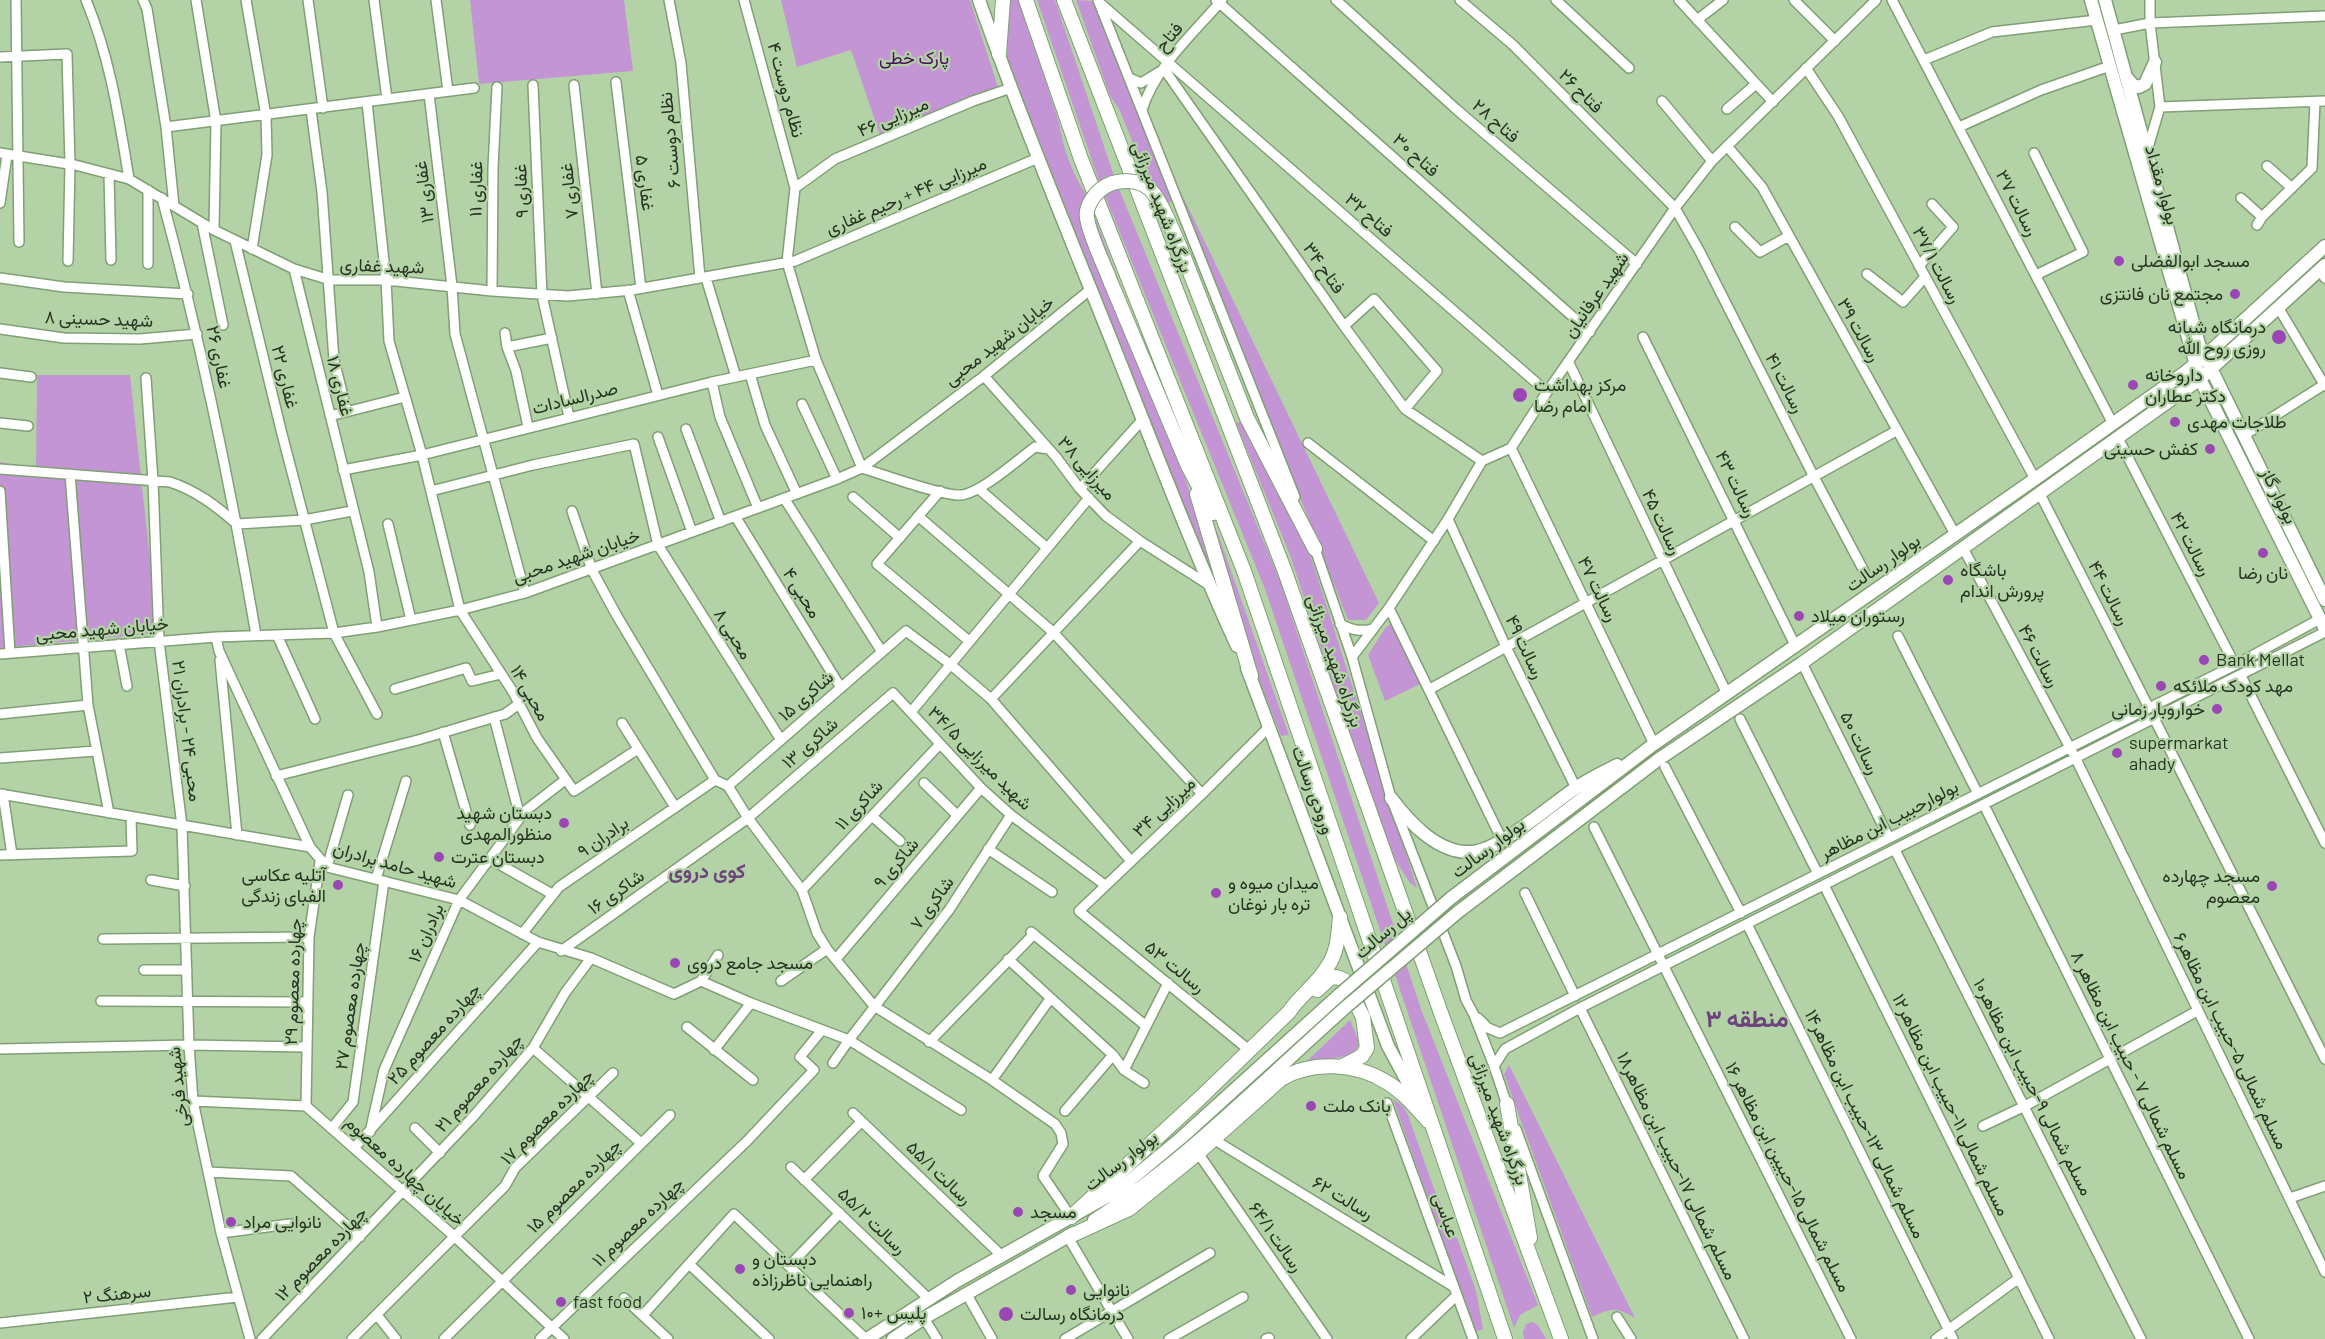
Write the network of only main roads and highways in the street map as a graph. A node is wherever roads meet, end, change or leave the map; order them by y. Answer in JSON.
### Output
{"nodes":[{"id":1,"x":979,"y":0,"type":"edge"},
{"id":2,"x":1003,"y":0,"type":"edge"},
{"id":3,"x":1026,"y":0,"type":"edge"},
{"id":4,"x":1064,"y":0,"type":"edge"},
{"id":5,"x":2091,"y":0,"type":"edge"},
{"id":6,"x":2105,"y":0,"type":"edge"},
{"id":7,"x":999,"y":54,"type":"junction"},
{"id":8,"x":2155,"y":62,"type":"road end"},
{"id":9,"x":2126,"y":77,"type":"junction"},
{"id":10,"x":2325,"y":246,"type":"edge"},
{"id":11,"x":2323,"y":271,"type":"edge"},
{"id":12,"x":2200,"y":360,"type":"junction"},
{"id":13,"x":2211,"y":370,"type":"junction"},
{"id":14,"x":2200,"y":379,"type":"junction"},
{"id":15,"x":1188,"y":466,"type":"junction"},
{"id":16,"x":1315,"y":549,"type":"road end"},
{"id":17,"x":1244,"y":571,"type":"junction"},
{"id":18,"x":1882,"y":586,"type":"junction"},
{"id":19,"x":1891,"y":600,"type":"junction"},
{"id":20,"x":2325,"y":600,"type":"edge"},
{"id":21,"x":2323,"y":627,"type":"edge"},
{"id":22,"x":1251,"y":676,"type":"junction"},
{"id":23,"x":1654,"y":744,"type":"junction"},
{"id":24,"x":1391,"y":798,"type":"road end"},
{"id":25,"x":1451,"y":898,"type":"joint"},
{"id":26,"x":1458,"y":912,"type":"joint"},
{"id":27,"x":1340,"y":916,"type":"junction"},
{"id":28,"x":1339,"y":995,"type":"joint"},
{"id":29,"x":1347,"y":1006,"type":"joint"},
{"id":30,"x":1289,"y":1012,"type":"junction"},
{"id":31,"x":1341,"y":1067,"type":"junction"},
{"id":32,"x":1506,"y":1104,"type":"road end"},
{"id":33,"x":1431,"y":1125,"type":"junction"},
{"id":34,"x":1071,"y":1217,"type":"junction"},
{"id":35,"x":1068,"y":1237,"type":"junction"},
{"id":36,"x":1537,"y":1276,"type":"junction"},
{"id":37,"x":867,"y":1339,"type":"edge"},
{"id":38,"x":893,"y":1339,"type":"edge"},
{"id":39,"x":1504,"y":1339,"type":"edge"},
{"id":40,"x":1561,"y":1339,"type":"edge"}],
"edges":[{"from":1,"to":7,"type":"main road","name":"ورودی رسالت"},
{"from":2,"to":7,"type":"highway"},
{"from":3,"to":17,"type":"highway"},
{"from":4,"to":36,"type":"highway","name":"بزرگراه شهید میرزائی"},
{"from":5,"to":12,"type":"main road","name":"بولوار مقداد"},
{"from":6,"to":9,"type":"main road","name":"بولوار مقداد"},
{"from":7,"to":22,"type":"main road","name":"ورودی رسالت"},
{"from":8,"to":9,"type":"main road"},
{"from":9,"to":12,"type":"main road","name":"بولوار مقداد"},
{"from":10,"to":12,"type":"main road","name":"بولوار رسالت"},
{"from":11,"to":13,"type":"main road","name":"بولوار رسالت"},
{"from":12,"to":13,"type":"main road","name":"بولوار مقداد"},
{"from":12,"to":14,"type":"main road","name":"بولوار مقداد"},
{"from":12,"to":18,"type":"main road","name":"بولوار رسالت"},
{"from":13,"to":14,"type":"main road","name":"بولوار رسالت"},
{"from":13,"to":20,"type":"main road","name":"بولوار گاز"},
{"from":14,"to":19,"type":"main road","name":"بولوار رسالت"},
{"from":14,"to":21,"type":"main road","name":"بولوار گاز"},
{"from":15,"to":16,"type":"highway","bridge":true},
{"from":15,"to":17,"type":"highway"},
{"from":15,"to":22,"type":"highway"},
{"from":17,"to":33,"type":"highway"},
{"from":18,"to":19,"type":"main road"},
{"from":18,"to":23,"type":"main road","name":"بولوار رسالت"},
{"from":19,"to":26,"type":"main road","name":"بولوار رسالت"},
{"from":22,"to":27,"type":"main road","name":"ورودی رسالت"},
{"from":23,"to":24,"type":"main road"},
{"from":23,"to":25,"type":"main road","name":"بولوار رسالت"},
{"from":25,"to":28,"type":"main road","name":"پل رسالت","bridge":true},
{"from":26,"to":29,"type":"main road","name":"پل رسالت","bridge":true},
{"from":27,"to":30,"type":"highway"},
{"from":27,"to":33,"type":"main road","name":"ورودی رسالت"},
{"from":28,"to":34,"type":"main road","name":"بولوار رسالت"},
{"from":29,"to":35,"type":"main road","name":"بولوار رسالت"},
{"from":30,"to":31,"type":"highway"},
{"from":30,"to":34,"type":"highway"},
{"from":31,"to":33,"type":"highway"},
{"from":31,"to":35,"type":"highway"},
{"from":32,"to":36,"type":"highway"},
{"from":33,"to":39,"type":"highway"},
{"from":34,"to":37,"type":"main road","name":"بولوار رسالت"},
{"from":35,"to":38,"type":"main road","name":"بولوار رسالت"},
{"from":36,"to":40,"type":"highway","name":"بزرگراه شهید میرزائی"}]}
